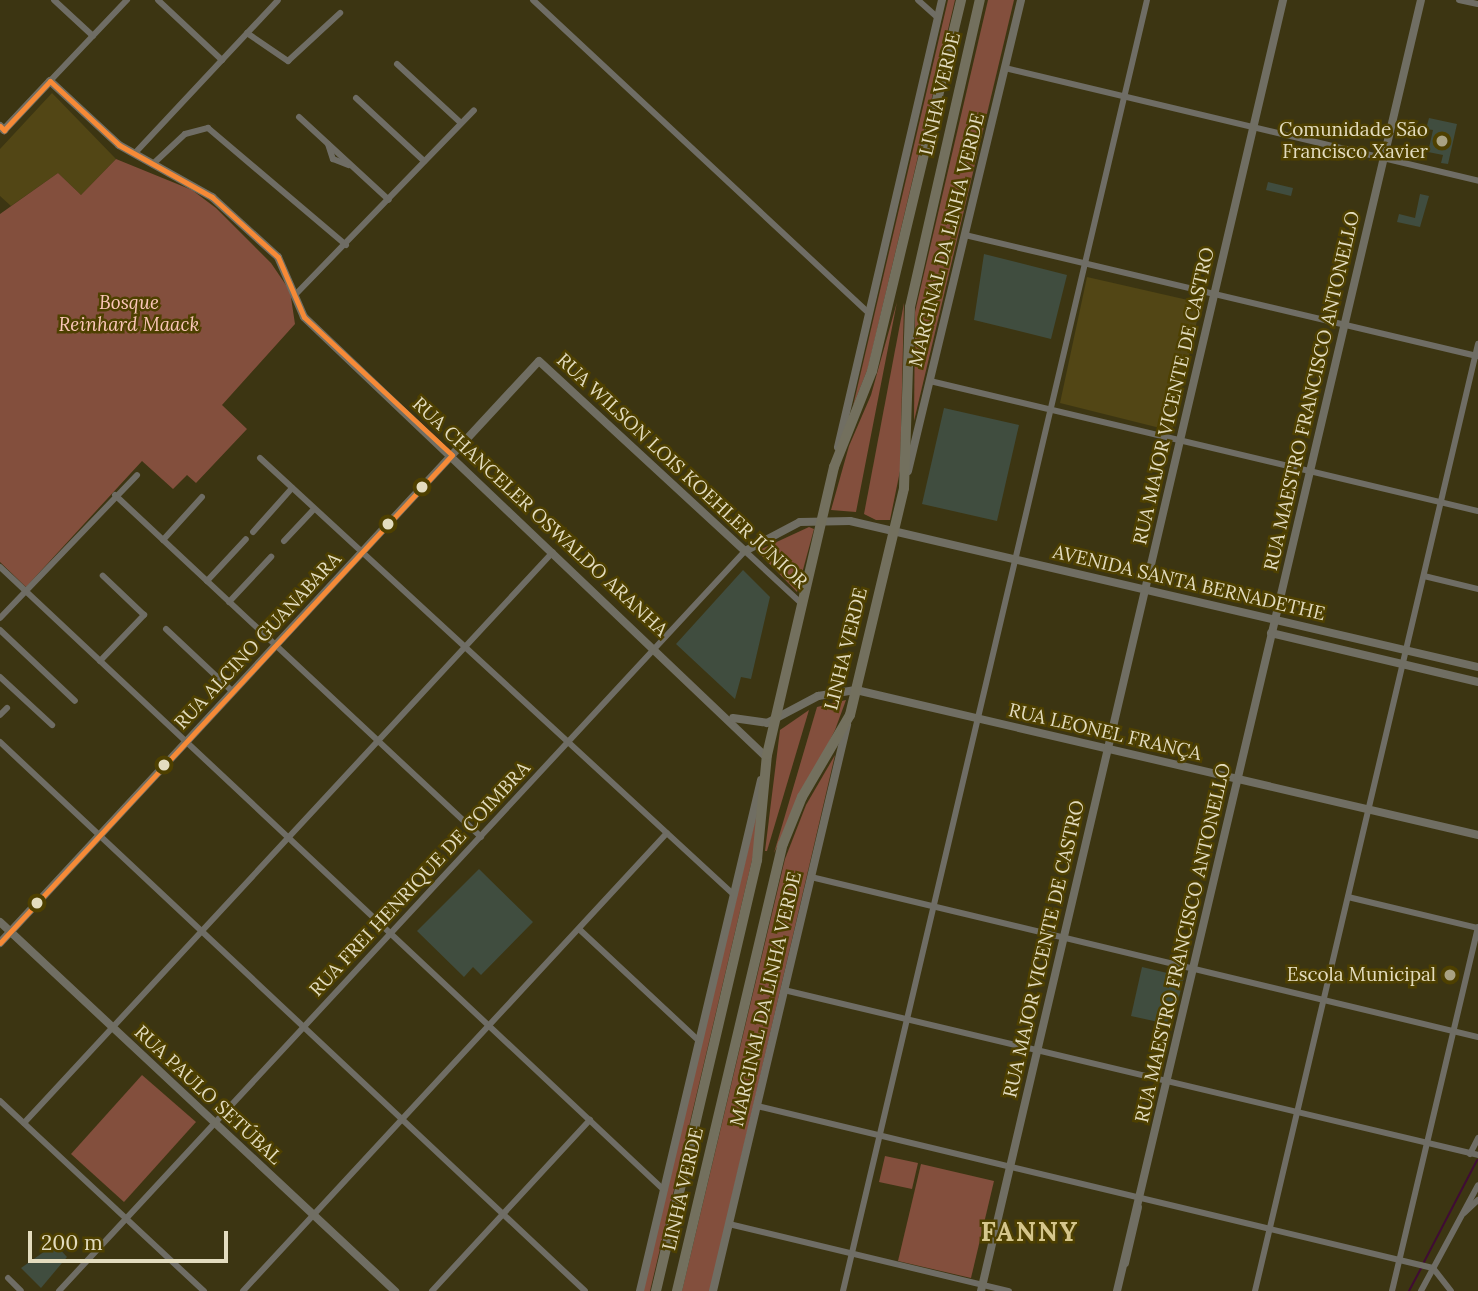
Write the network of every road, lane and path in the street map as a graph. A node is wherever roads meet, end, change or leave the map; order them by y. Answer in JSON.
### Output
{"nodes":[{"id":1,"x":127,"y":0,"type":"edge"},
{"id":2,"x":158,"y":0,"type":"edge"},
{"id":3,"x":278,"y":0,"type":"edge"},
{"id":4,"x":534,"y":0,"type":"edge"},
{"id":5,"x":918,"y":0,"type":"edge"},
{"id":6,"x":942,"y":0,"type":"edge"},
{"id":7,"x":961,"y":0,"type":"edge"},
{"id":8,"x":981,"y":0,"type":"edge"},
{"id":9,"x":1021,"y":0,"type":"edge"},
{"id":10,"x":1147,"y":0,"type":"edge"},
{"id":11,"x":1283,"y":0,"type":"edge"},
{"id":12,"x":1421,"y":0,"type":"edge"},
{"id":13,"x":1460,"y":0,"type":"edge"},
{"id":14,"x":59,"y":2,"type":"edge"},
{"id":15,"x":1478,"y":5,"type":"edge"},
{"id":16,"x":340,"y":13,"type":"dead end"},
{"id":17,"x":938,"y":18,"type":"junction"},
{"id":18,"x":247,"y":33,"type":"junction"},
{"id":19,"x":93,"y":36,"type":"junction"},
{"id":20,"x":222,"y":60,"type":"junction"},
{"id":21,"x":397,"y":64,"type":"dead end"},
{"id":22,"x":1005,"y":68,"type":"junction"},
{"id":23,"x":50,"y":81,"type":"junction"},
{"id":24,"x":1124,"y":96,"type":"junction"},
{"id":25,"x":356,"y":98,"type":"dead end"},
{"id":26,"x":474,"y":110,"type":"dead end"},
{"id":27,"x":299,"y":117,"type":"dead end"},
{"id":28,"x":461,"y":123,"type":"junction"},
{"id":29,"x":1253,"y":127,"type":"junction"},
{"id":30,"x":1,"y":130,"type":"edge"},
{"id":31,"x":135,"y":153,"type":"junction"},
{"id":32,"x":1383,"y":159,"type":"junction"},
{"id":33,"x":425,"y":162,"type":"junction"},
{"id":34,"x":154,"y":163,"type":"junction"},
{"id":35,"x":1478,"y":181,"type":"edge"},
{"id":36,"x":388,"y":200,"type":"junction"},
{"id":37,"x":965,"y":235,"type":"junction"},
{"id":38,"x":346,"y":245,"type":"junction"},
{"id":39,"x":1085,"y":263,"type":"junction"},
{"id":40,"x":1214,"y":293,"type":"junction"},
{"id":41,"x":295,"y":295,"type":"junction"},
{"id":42,"x":867,"y":311,"type":"junction"},
{"id":43,"x":1344,"y":324,"type":"junction"},
{"id":44,"x":1478,"y":344,"type":"edge"},
{"id":45,"x":1477,"y":355,"type":"edge"},
{"id":46,"x":539,"y":361,"type":"joint"},
{"id":47,"x":930,"y":381,"type":"junction"},
{"id":48,"x":1050,"y":410,"type":"junction"},
{"id":49,"x":1179,"y":440,"type":"junction"},
{"id":50,"x":452,"y":456,"type":"junction"},
{"id":51,"x":260,"y":458,"type":"dead end"},
{"id":52,"x":834,"y":467,"type":"junction"},
{"id":53,"x":1310,"y":471,"type":"junction"},
{"id":54,"x":137,"y":475,"type":"dead end"},
{"id":55,"x":292,"y":488,"type":"junction"},
{"id":56,"x":904,"y":488,"type":"junction"},
{"id":57,"x":114,"y":495,"type":"junction"},
{"id":58,"x":202,"y":497,"type":"dead end"},
{"id":59,"x":1441,"y":502,"type":"junction"},
{"id":60,"x":314,"y":509,"type":"junction"},
{"id":61,"x":1478,"y":511,"type":"edge"},
{"id":62,"x":823,"y":518,"type":"junction"},
{"id":63,"x":894,"y":530,"type":"junction"},
{"id":64,"x":253,"y":531,"type":"dead end"},
{"id":65,"x":246,"y":539,"type":"dead end"},
{"id":66,"x":163,"y":540,"type":"junction"},
{"id":67,"x":285,"y":541,"type":"dead end"},
{"id":68,"x":746,"y":551,"type":"junction"},
{"id":69,"x":554,"y":552,"type":"junction"},
{"id":70,"x":362,"y":553,"type":"junction"},
{"id":71,"x":271,"y":557,"type":"dead end"},
{"id":72,"x":1015,"y":559,"type":"junction"},
{"id":73,"x":0,"y":567,"type":"edge"},
{"id":74,"x":103,"y":576,"type":"dead end"},
{"id":75,"x":1423,"y":576,"type":"junction"},
{"id":76,"x":207,"y":582,"type":"junction"},
{"id":77,"x":1145,"y":589,"type":"junction"},
{"id":78,"x":1478,"y":589,"type":"edge"},
{"id":79,"x":26,"y":591,"type":"junction"},
{"id":80,"x":229,"y":602,"type":"junction"},
{"id":81,"x":803,"y":605,"type":"junction"},
{"id":82,"x":0,"y":618,"type":"edge"},
{"id":83,"x":1274,"y":619,"type":"junction"},
{"id":84,"x":166,"y":629,"type":"dead end"},
{"id":85,"x":0,"y":630,"type":"edge"},
{"id":86,"x":1271,"y":633,"type":"junction"},
{"id":87,"x":276,"y":646,"type":"junction"},
{"id":88,"x":466,"y":646,"type":"junction"},
{"id":89,"x":655,"y":648,"type":"junction"},
{"id":90,"x":1406,"y":650,"type":"junction"},
{"id":91,"x":100,"y":661,"type":"junction"},
{"id":92,"x":1403,"y":664,"type":"junction"},
{"id":93,"x":1478,"y":667,"type":"edge"},
{"id":94,"x":0,"y":677,"type":"edge"},
{"id":95,"x":1478,"y":682,"type":"edge"},
{"id":96,"x":856,"y":690,"type":"junction"},
{"id":97,"x":233,"y":692,"type":"junction"},
{"id":98,"x":75,"y":701,"type":"dead end"},
{"id":99,"x":7,"y":708,"type":"dead end"},
{"id":100,"x":0,"y":715,"type":"edge"},
{"id":101,"x":849,"y":715,"type":"junction"},
{"id":102,"x":730,"y":717,"type":"junction"},
{"id":103,"x":978,"y":718,"type":"junction"},
{"id":104,"x":778,"y":720,"type":"junction"},
{"id":105,"x":52,"y":725,"type":"dead end"},
{"id":106,"x":378,"y":741,"type":"junction"},
{"id":107,"x":569,"y":741,"type":"junction"},
{"id":108,"x":0,"y":742,"type":"edge"},
{"id":109,"x":186,"y":742,"type":"junction"},
{"id":110,"x":1107,"y":748,"type":"junction"},
{"id":111,"x":767,"y":755,"type":"junction"},
{"id":112,"x":1237,"y":779,"type":"junction"},
{"id":113,"x":1369,"y":809,"type":"junction"},
{"id":114,"x":667,"y":833,"type":"junction"},
{"id":115,"x":100,"y":835,"type":"junction"},
{"id":116,"x":1478,"y":835,"type":"edge"},
{"id":117,"x":481,"y":837,"type":"junction"},
{"id":118,"x":289,"y":838,"type":"junction"},
{"id":119,"x":811,"y":877,"type":"junction"},
{"id":120,"x":734,"y":895,"type":"junction"},
{"id":121,"x":1348,"y":897,"type":"junction"},
{"id":122,"x":933,"y":906,"type":"junction"},
{"id":123,"x":0,"y":922,"type":"edge"},
{"id":124,"x":1478,"y":927,"type":"edge"},
{"id":125,"x":579,"y":929,"type":"junction"},
{"id":126,"x":202,"y":931,"type":"junction"},
{"id":127,"x":11,"y":932,"type":"junction"},
{"id":128,"x":391,"y":934,"type":"junction"},
{"id":129,"x":1063,"y":937,"type":"junction"},
{"id":130,"x":0,"y":943,"type":"edge"},
{"id":131,"x":1193,"y":968,"type":"junction"},
{"id":132,"x":784,"y":990,"type":"junction"},
{"id":133,"x":1324,"y":1000,"type":"junction"},
{"id":134,"x":907,"y":1019,"type":"junction"},
{"id":135,"x":489,"y":1026,"type":"junction"},
{"id":136,"x":113,"y":1027,"type":"junction"},
{"id":137,"x":304,"y":1027,"type":"junction"},
{"id":138,"x":1454,"y":1031,"type":"junction"},
{"id":139,"x":1478,"y":1037,"type":"edge"},
{"id":140,"x":699,"y":1041,"type":"junction"},
{"id":141,"x":1037,"y":1050,"type":"junction"},
{"id":142,"x":1166,"y":1081,"type":"junction"},
{"id":143,"x":0,"y":1101,"type":"edge"},
{"id":144,"x":757,"y":1106,"type":"junction"},
{"id":145,"x":1297,"y":1112,"type":"junction"},
{"id":146,"x":402,"y":1119,"type":"junction"},
{"id":147,"x":590,"y":1120,"type":"junction"},
{"id":148,"x":24,"y":1123,"type":"junction"},
{"id":149,"x":215,"y":1123,"type":"junction"},
{"id":150,"x":880,"y":1135,"type":"junction"},
{"id":151,"x":1478,"y":1138,"type":"edge"},
{"id":152,"x":1427,"y":1144,"type":"junction"},
{"id":153,"x":1470,"y":1154,"type":"junction"},
{"id":154,"x":1478,"y":1155,"type":"edge"},
{"id":155,"x":1010,"y":1167,"type":"junction"},
{"id":156,"x":1478,"y":1185,"type":"edge"},
{"id":157,"x":664,"y":1190,"type":"junction"},
{"id":158,"x":1139,"y":1198,"type":"junction"},
{"id":159,"x":1478,"y":1200,"type":"edge"},
{"id":160,"x":503,"y":1214,"type":"junction"},
{"id":161,"x":314,"y":1215,"type":"junction"},
{"id":162,"x":1460,"y":1216,"type":"junction"},
{"id":163,"x":126,"y":1218,"type":"junction"},
{"id":164,"x":729,"y":1224,"type":"junction"},
{"id":165,"x":1270,"y":1229,"type":"junction"},
{"id":166,"x":852,"y":1254,"type":"junction"},
{"id":167,"x":1400,"y":1260,"type":"junction"},
{"id":168,"x":1431,"y":1267,"type":"junction"},
{"id":169,"x":8,"y":1278,"type":"dead end"},
{"id":170,"x":981,"y":1288,"type":"edge"},
{"id":171,"x":22,"y":1291,"type":"edge"},
{"id":172,"x":59,"y":1291,"type":"edge"},
{"id":173,"x":204,"y":1291,"type":"edge"},
{"id":174,"x":243,"y":1291,"type":"edge"},
{"id":175,"x":395,"y":1291,"type":"edge"},
{"id":176,"x":432,"y":1291,"type":"edge"},
{"id":177,"x":585,"y":1291,"type":"edge"},
{"id":178,"x":640,"y":1291,"type":"edge"},
{"id":179,"x":656,"y":1291,"type":"edge"},
{"id":180,"x":677,"y":1291,"type":"edge"},
{"id":181,"x":713,"y":1291,"type":"edge"},
{"id":182,"x":843,"y":1291,"type":"edge"},
{"id":183,"x":1009,"y":1291,"type":"edge"},
{"id":184,"x":1117,"y":1291,"type":"edge"},
{"id":185,"x":1255,"y":1291,"type":"edge"},
{"id":186,"x":1392,"y":1291,"type":"edge"},
{"id":187,"x":1421,"y":1291,"type":"edge"},
{"id":188,"x":1451,"y":1291,"type":"edge"}],
"edges":[{"from":1,"to":19,"type":"street"},
{"from":2,"to":20,"type":"street"},
{"from":3,"to":18,"type":"street"},
{"from":4,"to":42,"type":"street"},
{"from":5,"to":17,"type":"street"},
{"from":6,"to":17,"type":"main road"},
{"from":7,"to":52,"type":"highway","name":"LINHA VERDE"},
{"from":8,"to":56,"type":"highway","name":"LINHA VERDE"},
{"from":9,"to":22,"type":"main road","name":"MARGINAL DA LINHA VERDE"},
{"from":10,"to":24,"type":"street"},
{"from":11,"to":29,"type":"main road","name":"RUA MAJOR VICENTE DE CASTRO"},
{"from":12,"to":32,"type":"main road","name":"RUA MAESTRO FRANCISCO ANTONELLO"},
{"from":13,"to":15,"type":"street"},
{"from":14,"to":19,"type":"street"},
{"from":16,"to":18,"type":"street"},
{"from":17,"to":42,"type":"main road"},
{"from":18,"to":20,"type":"street"},
{"from":19,"to":23,"type":"street"},
{"from":20,"to":31,"type":"street"},
{"from":21,"to":28,"type":"street"},
{"from":22,"to":24,"type":"street"},
{"from":22,"to":37,"type":"main road","name":"MARGINAL DA LINHA VERDE"},
{"from":23,"to":30,"type":"main road"},
{"from":23,"to":31,"type":"main road","name":"RUA CHANCELER OSWALDO ARANHA"},
{"from":24,"to":29,"type":"street"},
{"from":24,"to":39,"type":"street"},
{"from":25,"to":33,"type":"street"},
{"from":26,"to":28,"type":"street"},
{"from":27,"to":36,"type":"street"},
{"from":28,"to":33,"type":"street"},
{"from":29,"to":32,"type":"street"},
{"from":29,"to":40,"type":"main road","name":"RUA MAJOR VICENTE DE CASTRO"},
{"from":31,"to":34,"type":"main road","name":"RUA CHANCELER OSWALDO ARANHA"},
{"from":32,"to":35,"type":"street"},
{"from":32,"to":43,"type":"main road","name":"RUA MAESTRO FRANCISCO ANTONELLO"},
{"from":33,"to":36,"type":"street"},
{"from":34,"to":38,"type":"street"},
{"from":34,"to":41,"type":"main road","name":"RUA CHANCELER OSWALDO ARANHA"},
{"from":36,"to":38,"type":"street"},
{"from":37,"to":39,"type":"street"},
{"from":37,"to":47,"type":"main road","name":"MARGINAL DA LINHA VERDE"},
{"from":38,"to":41,"type":"street"},
{"from":39,"to":40,"type":"street"},
{"from":39,"to":48,"type":"street"},
{"from":40,"to":43,"type":"street"},
{"from":40,"to":49,"type":"main road","name":"RUA MAJOR VICENTE DE CASTRO"},
{"from":41,"to":50,"type":"main road","name":"RUA CHANCELER OSWALDO ARANHA"},
{"from":42,"to":52,"type":"main road"},
{"from":43,"to":45,"type":"street"},
{"from":43,"to":53,"type":"main road","name":"RUA MAESTRO FRANCISCO ANTONELLO"},
{"from":44,"to":45,"type":"street"},
{"from":45,"to":59,"type":"street"},
{"from":46,"to":50,"type":"main road","name":"RUA ALCINO GUANABARA"},
{"from":46,"to":68,"type":"main road","name":"RUA WILSON LOIS KOEHLER JÚNIOR"},
{"from":47,"to":48,"type":"street"},
{"from":47,"to":56,"type":"main road","name":"MARGINAL DA LINHA VERDE"},
{"from":48,"to":49,"type":"street"},
{"from":48,"to":72,"type":"street"},
{"from":49,"to":53,"type":"street"},
{"from":49,"to":77,"type":"main road","name":"RUA MAJOR VICENTE DE CASTRO"},
{"from":50,"to":69,"type":"main road","name":"RUA CHANCELER OSWALDO ARANHA"},
{"from":50,"to":70,"type":"main road","name":"RUA ALCINO GUANABARA"},
{"from":51,"to":55,"type":"street"},
{"from":52,"to":62,"type":"highway","name":"LINHA VERDE"},
{"from":53,"to":59,"type":"street"},
{"from":53,"to":83,"type":"main road","name":"RUA MAESTRO FRANCISCO ANTONELLO"},
{"from":54,"to":57,"type":"street"},
{"from":55,"to":60,"type":"street"},
{"from":55,"to":64,"type":"street"},
{"from":56,"to":63,"type":"highway","name":"LINHA VERDE"},
{"from":57,"to":66,"type":"street"},
{"from":57,"to":79,"type":"street"},
{"from":58,"to":66,"type":"street"},
{"from":59,"to":61,"type":"street"},
{"from":59,"to":75,"type":"street"},
{"from":60,"to":67,"type":"street"},
{"from":60,"to":70,"type":"street"},
{"from":62,"to":63,"type":"main road","name":"AVENIDA SANTA BERNADETHE"},
{"from":62,"to":68,"type":"main road","name":"RUA FREI HENRIQUE DE COIMBRA"},
{"from":62,"to":81,"type":"highway","name":"LINHA VERDE"},
{"from":63,"to":72,"type":"main road","name":"AVENIDA SANTA BERNADETHE"},
{"from":63,"to":96,"type":"highway","name":"LINHA VERDE"},
{"from":65,"to":76,"type":"street"},
{"from":66,"to":76,"type":"street"},
{"from":68,"to":81,"type":"street","name":"RUA WILSON LOIS KOEHLER JÚNIOR"},
{"from":68,"to":89,"type":"street","name":"RUA FREI HENRIQUE DE COIMBRA"},
{"from":69,"to":88,"type":"street"},
{"from":69,"to":89,"type":"main road","name":"RUA CHANCELER OSWALDO ARANHA"},
{"from":70,"to":87,"type":"main road","name":"RUA ALCINO GUANABARA"},
{"from":70,"to":88,"type":"street"},
{"from":71,"to":80,"type":"street"},
{"from":72,"to":77,"type":"main road","name":"AVENIDA SANTA BERNADETHE"},
{"from":72,"to":103,"type":"street"},
{"from":73,"to":79,"type":"street"},
{"from":74,"to":91,"type":"street"},
{"from":75,"to":78,"type":"street"},
{"from":75,"to":90,"type":"street"},
{"from":76,"to":80,"type":"street"},
{"from":77,"to":83,"type":"main road","name":"AVENIDA SANTA BERNADETHE"},
{"from":77,"to":110,"type":"main road","name":"RUA MAJOR VICENTE DE CASTRO"},
{"from":79,"to":82,"type":"street"},
{"from":79,"to":91,"type":"street"},
{"from":80,"to":87,"type":"street"},
{"from":81,"to":104,"type":"highway","name":"LINHA VERDE"},
{"from":83,"to":86,"type":"main road","name":"RUA MAESTRO FRANCISCO ANTONELLO"},
{"from":83,"to":90,"type":"main road","name":"AVENIDA SANTA BERNADETHE"},
{"from":84,"to":97,"type":"street"},
{"from":85,"to":98,"type":"street"},
{"from":86,"to":92,"type":"main road","name":"AVENIDA SANTA BERNADETHE"},
{"from":86,"to":112,"type":"main road","name":"RUA MAESTRO FRANCISCO ANTONELLO"},
{"from":87,"to":97,"type":"main road","name":"RUA ALCINO GUANABARA"},
{"from":87,"to":106,"type":"street"},
{"from":88,"to":106,"type":"street"},
{"from":88,"to":107,"type":"street"},
{"from":89,"to":102,"type":"main road","name":"RUA CHANCELER OSWALDO ARANHA"},
{"from":89,"to":107,"type":"street","name":"RUA FREI HENRIQUE DE COIMBRA"},
{"from":90,"to":92,"type":"street"},
{"from":90,"to":93,"type":"main road","name":"AVENIDA SANTA BERNADETHE"},
{"from":91,"to":109,"type":"street"},
{"from":92,"to":95,"type":"main road","name":"AVENIDA SANTA BERNADETHE"},
{"from":92,"to":113,"type":"street"},
{"from":94,"to":105,"type":"street"},
{"from":96,"to":101,"type":"highway","name":"LINHA VERDE"},
{"from":96,"to":103,"type":"main road","name":"RUA LEONEL FRANÇA"},
{"from":96,"to":104,"type":"main road","name":"RUA LEONEL FRANÇA"},
{"from":97,"to":109,"type":"main road","name":"RUA ALCINO GUANABARA"},
{"from":99,"to":100,"type":"street"},
{"from":101,"to":119,"type":"main road","name":"MARGINAL DA LINHA VERDE"},
{"from":101,"to":180,"type":"highway","name":"LINHA VERDE"},
{"from":102,"to":104,"type":"main road","name":"RUA LEONEL FRANÇA"},
{"from":102,"to":111,"type":"main road","name":"RUA CHANCELER OSWALDO ARANHA"},
{"from":103,"to":110,"type":"main road","name":"RUA LEONEL FRANÇA"},
{"from":103,"to":122,"type":"street"},
{"from":104,"to":111,"type":"highway","name":"LINHA VERDE"},
{"from":106,"to":117,"type":"street"},
{"from":106,"to":118,"type":"street"},
{"from":107,"to":114,"type":"street"},
{"from":107,"to":117,"type":"street","name":"RUA FREI HENRIQUE DE COIMBRA"},
{"from":108,"to":115,"type":"street"},
{"from":109,"to":115,"type":"main road","name":"RUA ALCINO GUANABARA"},
{"from":109,"to":118,"type":"street"},
{"from":110,"to":112,"type":"main road","name":"RUA LEONEL FRANÇA"},
{"from":110,"to":129,"type":"main road","name":"RUA MAJOR VICENTE DE CASTRO"},
{"from":111,"to":120,"type":"main road"},
{"from":111,"to":179,"type":"highway","name":"LINHA VERDE"},
{"from":112,"to":113,"type":"main road","name":"RUA LEONEL FRANÇA"},
{"from":112,"to":131,"type":"main road","name":"RUA MAESTRO FRANCISCO ANTONELLO"},
{"from":113,"to":116,"type":"main road","name":"RUA LEONEL FRANÇA"},
{"from":113,"to":121,"type":"street"},
{"from":114,"to":120,"type":"street"},
{"from":114,"to":125,"type":"street"},
{"from":115,"to":126,"type":"street"},
{"from":115,"to":127,"type":"main road","name":"RUA ALCINO GUANABARA"},
{"from":117,"to":128,"type":"street","name":"RUA FREI HENRIQUE DE COIMBRA"},
{"from":118,"to":126,"type":"street"},
{"from":118,"to":128,"type":"street"},
{"from":119,"to":122,"type":"street"},
{"from":119,"to":132,"type":"main road","name":"MARGINAL DA LINHA VERDE"},
{"from":120,"to":140,"type":"main road"},
{"from":121,"to":124,"type":"street"},
{"from":121,"to":133,"type":"street"},
{"from":122,"to":129,"type":"street"},
{"from":122,"to":134,"type":"street"},
{"from":123,"to":127,"type":"main road","name":"RUA PAULO SETÚBAL"},
{"from":124,"to":138,"type":"street"},
{"from":125,"to":135,"type":"street"},
{"from":125,"to":140,"type":"street"},
{"from":126,"to":136,"type":"street"},
{"from":126,"to":137,"type":"street"},
{"from":127,"to":130,"type":"main road","name":"RUA ALCINO GUANABARA"},
{"from":127,"to":136,"type":"main road","name":"RUA PAULO SETÚBAL"},
{"from":128,"to":135,"type":"street"},
{"from":128,"to":137,"type":"street","name":"RUA FREI HENRIQUE DE COIMBRA"},
{"from":129,"to":131,"type":"street"},
{"from":129,"to":141,"type":"main road","name":"RUA MAJOR VICENTE DE CASTRO"},
{"from":131,"to":133,"type":"street"},
{"from":131,"to":142,"type":"main road","name":"RUA MAESTRO FRANCISCO ANTONELLO"},
{"from":132,"to":134,"type":"street"},
{"from":132,"to":144,"type":"main road","name":"MARGINAL DA LINHA VERDE"},
{"from":133,"to":138,"type":"street"},
{"from":133,"to":145,"type":"street"},
{"from":134,"to":141,"type":"street"},
{"from":134,"to":150,"type":"street"},
{"from":135,"to":146,"type":"street"},
{"from":135,"to":147,"type":"street"},
{"from":136,"to":148,"type":"street"},
{"from":136,"to":149,"type":"main road","name":"RUA PAULO SETÚBAL"},
{"from":137,"to":146,"type":"street"},
{"from":137,"to":149,"type":"street","name":"RUA FREI HENRIQUE DE COIMBRA"},
{"from":138,"to":139,"type":"street"},
{"from":138,"to":152,"type":"street"},
{"from":140,"to":157,"type":"main road"},
{"from":141,"to":142,"type":"street"},
{"from":141,"to":155,"type":"main road","name":"RUA MAJOR VICENTE DE CASTRO"},
{"from":142,"to":145,"type":"street"},
{"from":142,"to":158,"type":"main road","name":"RUA MAESTRO FRANCISCO ANTONELLO"},
{"from":143,"to":148,"type":"street"},
{"from":144,"to":150,"type":"street"},
{"from":144,"to":164,"type":"main road","name":"MARGINAL DA LINHA VERDE"},
{"from":145,"to":152,"type":"street"},
{"from":145,"to":165,"type":"street"},
{"from":146,"to":160,"type":"street"},
{"from":146,"to":161,"type":"street"},
{"from":147,"to":157,"type":"street"},
{"from":147,"to":160,"type":"street"},
{"from":148,"to":163,"type":"street"},
{"from":149,"to":161,"type":"main road","name":"RUA PAULO SETÚBAL"},
{"from":149,"to":163,"type":"street","name":"RUA FREI HENRIQUE DE COIMBRA"},
{"from":150,"to":155,"type":"street"},
{"from":150,"to":166,"type":"street"},
{"from":151,"to":153,"type":"street"},
{"from":152,"to":153,"type":"street"},
{"from":152,"to":167,"type":"street"},
{"from":153,"to":154,"type":"street"},
{"from":155,"to":158,"type":"street"},
{"from":155,"to":170,"type":"main road","name":"RUA MAJOR VICENTE DE CASTRO"},
{"from":156,"to":162,"type":"street"},
{"from":157,"to":178,"type":"main road"},
{"from":158,"to":165,"type":"street"},
{"from":158,"to":184,"type":"main road","name":"RUA MAESTRO FRANCISCO ANTONELLO"},
{"from":159,"to":162,"type":"street"},
{"from":160,"to":176,"type":"street"},
{"from":160,"to":177,"type":"street"},
{"from":161,"to":174,"type":"street"},
{"from":161,"to":175,"type":"main road","name":"RUA PAULO SETÚBAL"},
{"from":162,"to":168,"type":"street"},
{"from":163,"to":172,"type":"street","name":"RUA FREI HENRIQUE DE COIMBRA"},
{"from":163,"to":173,"type":"street"},
{"from":164,"to":166,"type":"street"},
{"from":164,"to":181,"type":"main road","name":"MARGINAL DA LINHA VERDE"},
{"from":165,"to":167,"type":"street"},
{"from":165,"to":185,"type":"street"},
{"from":166,"to":170,"type":"street"},
{"from":166,"to":182,"type":"street"},
{"from":167,"to":168,"type":"street"},
{"from":167,"to":186,"type":"street"},
{"from":168,"to":187,"type":"street"},
{"from":168,"to":188,"type":"street"},
{"from":169,"to":171,"type":"street"},
{"from":170,"to":183,"type":"street"}]}
